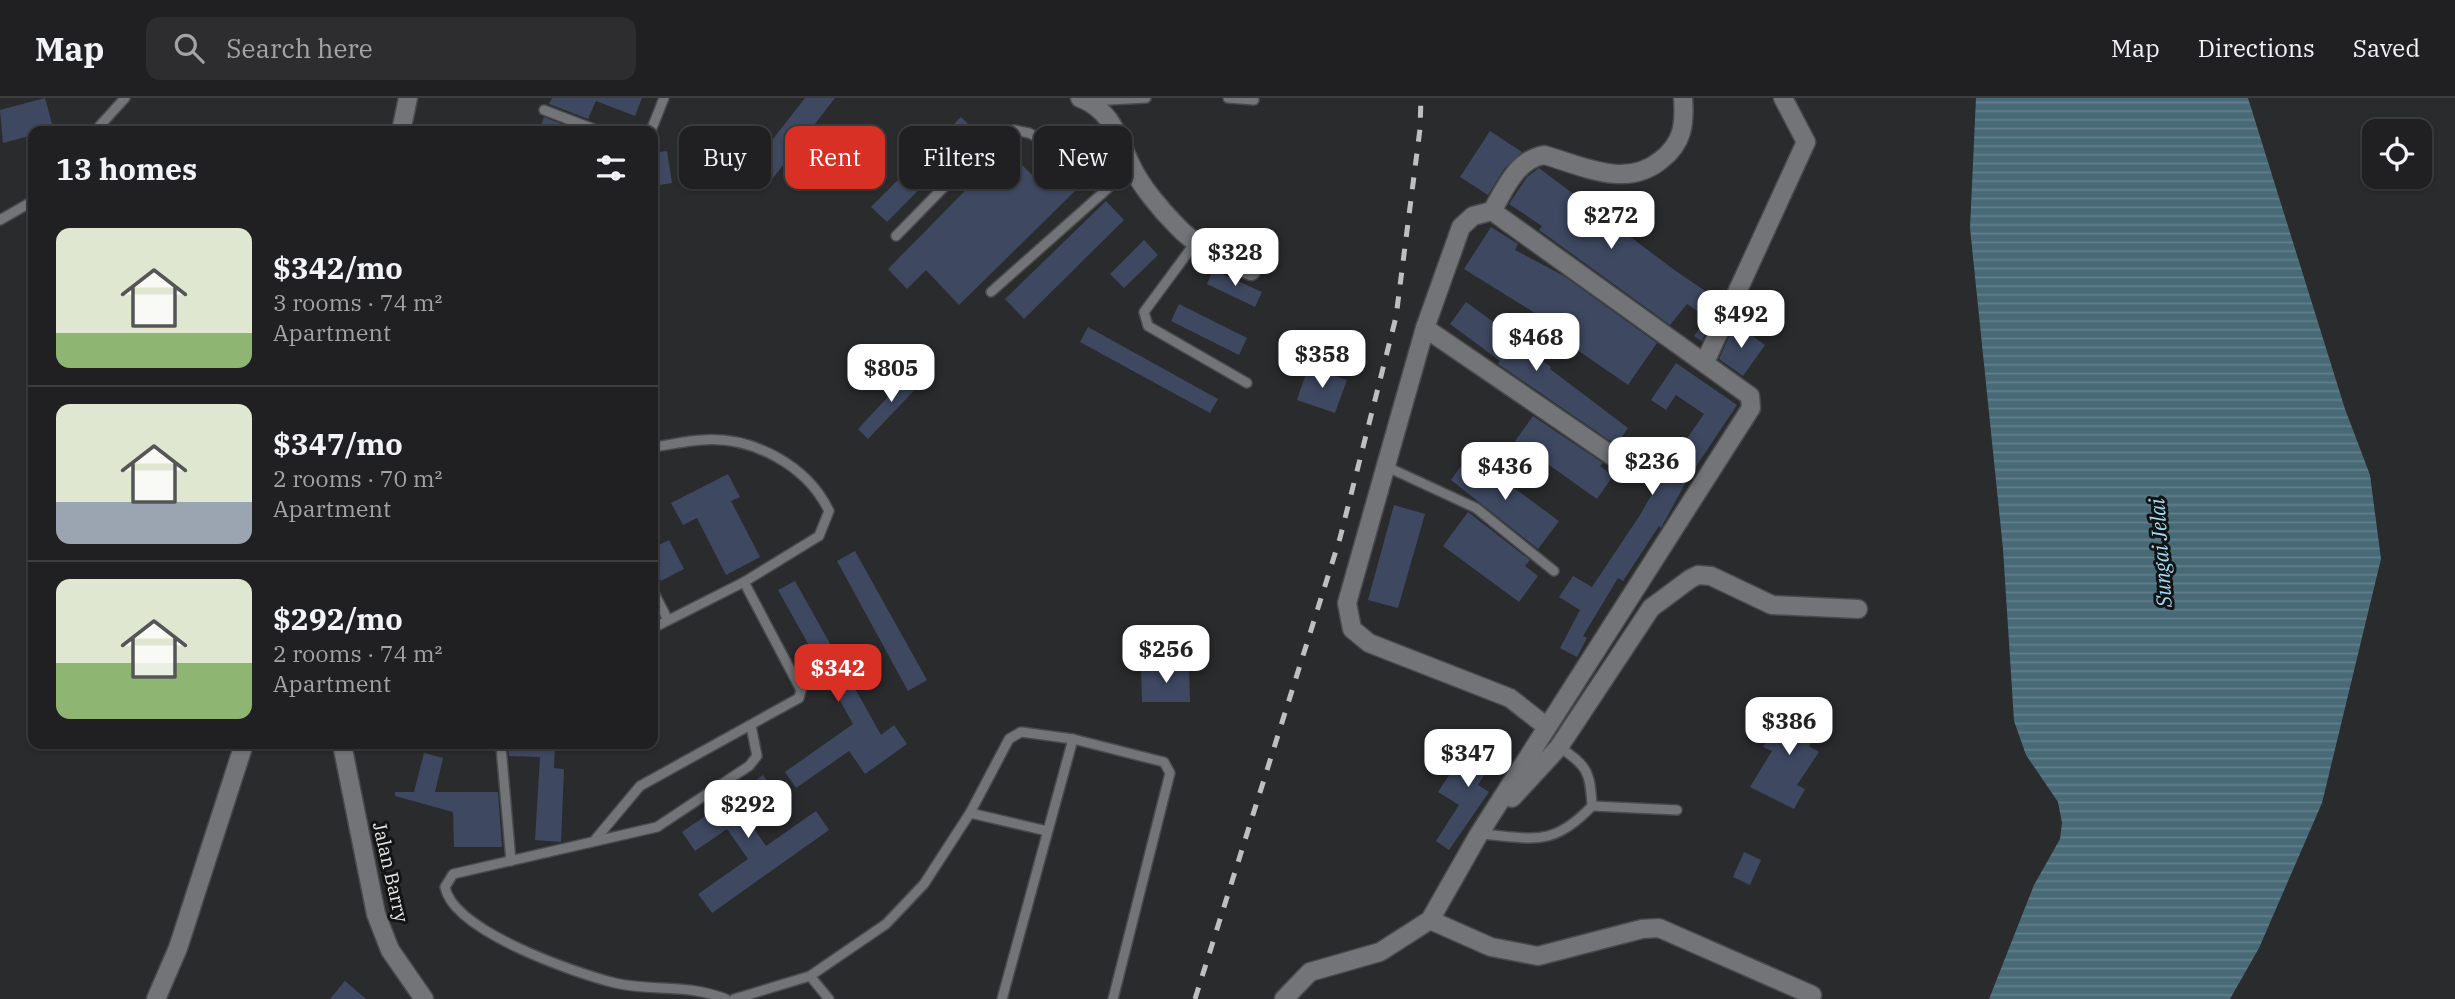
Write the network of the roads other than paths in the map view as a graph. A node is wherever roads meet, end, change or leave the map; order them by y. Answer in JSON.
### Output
{"nodes":[{"id":1,"x":125,"y":98,"type":"edge"},
{"id":2,"x":408,"y":98,"type":"edge"},
{"id":3,"x":664,"y":98,"type":"edge"},
{"id":4,"x":1146,"y":98,"type":"edge"},
{"id":5,"x":1228,"y":98,"type":"edge"},
{"id":6,"x":1683,"y":98,"type":"edge"},
{"id":7,"x":1783,"y":98,"type":"edge"},
{"id":8,"x":1085,"y":100,"type":"edge"},
{"id":9,"x":1254,"y":100,"type":"dead end"},
{"id":10,"x":544,"y":110,"type":"dead end"},
{"id":11,"x":100,"y":126,"type":"edge"},
{"id":12,"x":402,"y":126,"type":"edge"},
{"id":13,"x":586,"y":126,"type":"edge"},
{"id":14,"x":653,"y":126,"type":"edge"},
{"id":15,"x":1116,"y":126,"type":"edge"},
{"id":16,"x":1034,"y":136,"type":"edge"},
{"id":17,"x":1132,"y":167,"type":"edge"},
{"id":18,"x":1104,"y":189,"type":"edge"},
{"id":19,"x":28,"y":204,"type":"edge"},
{"id":20,"x":1492,"y":211,"type":"junction"},
{"id":21,"x":0,"y":220,"type":"edge"},
{"id":22,"x":896,"y":236,"type":"dead end"},
{"id":23,"x":1195,"y":243,"type":"junction"},
{"id":24,"x":1251,"y":271,"type":"dead end"},
{"id":25,"x":991,"y":292,"type":"dead end"},
{"id":26,"x":1425,"y":328,"type":"junction"},
{"id":27,"x":1705,"y":362,"type":"junction"},
{"id":28,"x":1247,"y":383,"type":"dead end"},
{"id":29,"x":658,"y":446,"type":"edge"},
{"id":30,"x":1385,"y":466,"type":"junction"},
{"id":31,"x":1630,"y":468,"type":"dead end"},
{"id":32,"x":1554,"y":571,"type":"dead end"},
{"id":33,"x":744,"y":582,"type":"junction"},
{"id":34,"x":658,"y":601,"type":"edge"},
{"id":35,"x":1857,"y":609,"type":"dead end"},
{"id":36,"x":668,"y":620,"type":"junction"},
{"id":37,"x":658,"y":625,"type":"edge"},
{"id":38,"x":751,"y":726,"type":"junction"},
{"id":39,"x":1547,"y":727,"type":"junction"},
{"id":40,"x":1073,"y":739,"type":"junction"},
{"id":41,"x":1559,"y":747,"type":"junction"},
{"id":42,"x":242,"y":749,"type":"edge"},
{"id":43,"x":343,"y":749,"type":"edge"},
{"id":44,"x":501,"y":749,"type":"edge"},
{"id":45,"x":1592,"y":806,"type":"junction"},
{"id":46,"x":1677,"y":810,"type":"dead end"},
{"id":47,"x":970,"y":813,"type":"junction"},
{"id":48,"x":1046,"y":831,"type":"junction"},
{"id":49,"x":1479,"y":834,"type":"junction"},
{"id":50,"x":594,"y":842,"type":"junction"},
{"id":51,"x":511,"y":861,"type":"junction"},
{"id":52,"x":1430,"y":920,"type":"junction"},
{"id":53,"x":810,"y":976,"type":"junction"},
{"id":54,"x":1812,"y":995,"type":"dead end"},
{"id":55,"x":156,"y":999,"type":"edge"},
{"id":56,"x":424,"y":999,"type":"edge"},
{"id":57,"x":726,"y":999,"type":"edge"},
{"id":58,"x":734,"y":999,"type":"edge"},
{"id":59,"x":829,"y":999,"type":"edge"},
{"id":60,"x":1002,"y":999,"type":"edge"},
{"id":61,"x":1113,"y":999,"type":"edge"},
{"id":62,"x":1284,"y":999,"type":"edge"}],
"edges":[{"from":1,"to":11,"type":"lane"},
{"from":2,"to":12,"type":"street"},
{"from":3,"to":14,"type":"lane"},
{"from":4,"to":8,"type":"lane"},
{"from":5,"to":9,"type":"lane"},
{"from":6,"to":20,"type":"street"},
{"from":7,"to":27,"type":"street"},
{"from":8,"to":15,"type":"street"},
{"from":10,"to":13,"type":"lane"},
{"from":16,"to":22,"type":"lane"},
{"from":17,"to":23,"type":"street"},
{"from":18,"to":25,"type":"lane"},
{"from":19,"to":21,"type":"lane"},
{"from":20,"to":26,"type":"street"},
{"from":20,"to":27,"type":"street"},
{"from":23,"to":24,"type":"street"},
{"from":23,"to":28,"type":"lane"},
{"from":26,"to":30,"type":"street"},
{"from":26,"to":31,"type":"street"},
{"from":27,"to":39,"type":"street"},
{"from":29,"to":33,"type":"lane"},
{"from":30,"to":32,"type":"lane"},
{"from":30,"to":39,"type":"street"},
{"from":33,"to":36,"type":"lane"},
{"from":33,"to":38,"type":"lane"},
{"from":34,"to":36,"type":"lane"},
{"from":35,"to":41,"type":"street"},
{"from":36,"to":37,"type":"lane"},
{"from":38,"to":50,"type":"lane"},
{"from":38,"to":50,"type":"lane"},
{"from":39,"to":49,"type":"street"},
{"from":40,"to":47,"type":"lane"},
{"from":40,"to":48,"type":"lane"},
{"from":40,"to":61,"type":"lane"},
{"from":41,"to":45,"type":"lane"},
{"from":41,"to":49,"type":"street"},
{"from":42,"to":55,"type":"street"},
{"from":43,"to":56,"type":"street","name":"Jalan Barry"},
{"from":44,"to":51,"type":"lane"},
{"from":45,"to":46,"type":"lane"},
{"from":45,"to":49,"type":"lane"},
{"from":47,"to":48,"type":"lane"},
{"from":47,"to":53,"type":"lane"},
{"from":48,"to":60,"type":"lane"},
{"from":49,"to":52,"type":"street"},
{"from":50,"to":51,"type":"lane"},
{"from":51,"to":57,"type":"lane"},
{"from":52,"to":54,"type":"street"},
{"from":52,"to":62,"type":"street"},
{"from":53,"to":58,"type":"lane"},
{"from":53,"to":59,"type":"lane"}]}
